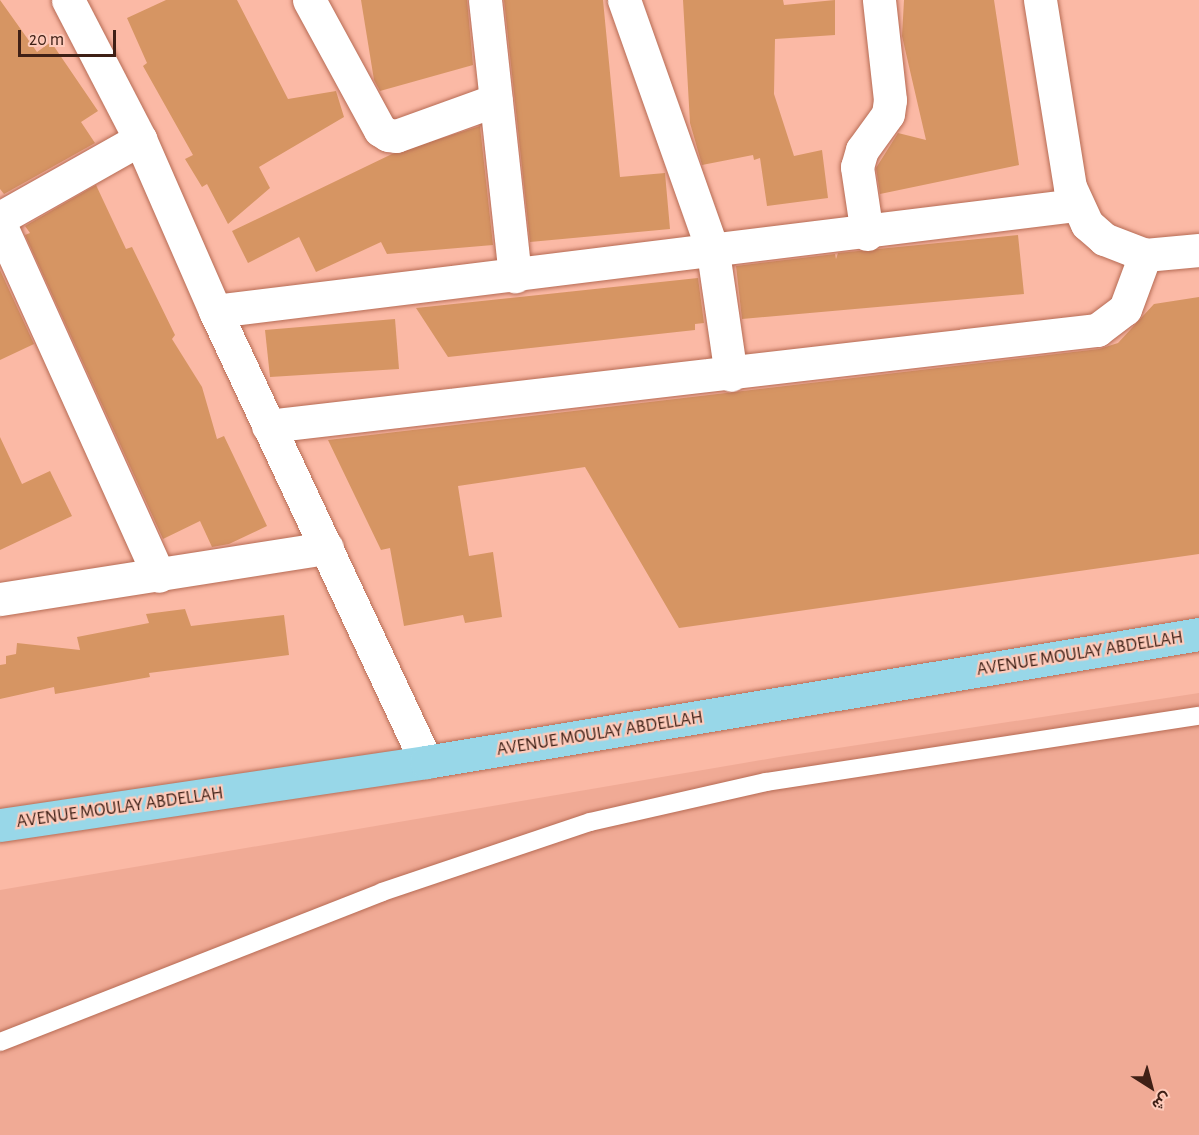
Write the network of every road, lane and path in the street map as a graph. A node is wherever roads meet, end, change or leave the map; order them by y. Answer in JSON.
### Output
{"nodes":[{"id":1,"x":68,"y":0,"type":"edge"},
{"id":2,"x":309,"y":0,"type":"edge"},
{"id":3,"x":485,"y":0,"type":"edge"},
{"id":4,"x":624,"y":0,"type":"edge"},
{"id":5,"x":879,"y":0,"type":"edge"},
{"id":6,"x":1040,"y":0,"type":"edge"},
{"id":7,"x":496,"y":100,"type":"junction"},
{"id":8,"x":140,"y":139,"type":"junction"},
{"id":9,"x":1076,"y":205,"type":"junction"},
{"id":10,"x":0,"y":218,"type":"edge"},
{"id":11,"x":0,"y":224,"type":"edge"},
{"id":12,"x":867,"y":234,"type":"junction"},
{"id":13,"x":1199,"y":250,"type":"edge"},
{"id":14,"x":713,"y":252,"type":"junction"},
{"id":15,"x":1144,"y":255,"type":"junction"},
{"id":16,"x":515,"y":276,"type":"junction"},
{"id":17,"x":215,"y":312,"type":"junction"},
{"id":18,"x":731,"y":375,"type":"junction"},
{"id":19,"x":268,"y":426,"type":"junction"},
{"id":20,"x":327,"y":548,"type":"junction"},
{"id":21,"x":159,"y":576,"type":"junction"},
{"id":22,"x":0,"y":599,"type":"edge"},
{"id":23,"x":1199,"y":634,"type":"edge"},
{"id":24,"x":1199,"y":716,"type":"edge"},
{"id":25,"x":426,"y":762,"type":"junction"},
{"id":26,"x":0,"y":825,"type":"edge"},
{"id":27,"x":0,"y":1042,"type":"edge"}],
"edges":[{"from":1,"to":8,"type":"street"},
{"from":2,"to":7,"type":"street"},
{"from":3,"to":7,"type":"street"},
{"from":4,"to":14,"type":"street"},
{"from":5,"to":12,"type":"street"},
{"from":6,"to":9,"type":"street"},
{"from":7,"to":16,"type":"street"},
{"from":8,"to":10,"type":"street"},
{"from":8,"to":17,"type":"street"},
{"from":9,"to":12,"type":"street"},
{"from":9,"to":15,"type":"street"},
{"from":11,"to":21,"type":"street"},
{"from":12,"to":14,"type":"street"},
{"from":13,"to":15,"type":"street"},
{"from":14,"to":16,"type":"street"},
{"from":14,"to":18,"type":"street"},
{"from":15,"to":18,"type":"street"},
{"from":16,"to":17,"type":"street"},
{"from":17,"to":19,"type":"street"},
{"from":18,"to":19,"type":"street"},
{"from":19,"to":20,"type":"street"},
{"from":20,"to":21,"type":"street"},
{"from":20,"to":25,"type":"street"},
{"from":21,"to":22,"type":"street"},
{"from":23,"to":25,"type":"main road","name":"AVENUE MOULAY ABDELLAH"},
{"from":24,"to":27,"type":"lane"},
{"from":25,"to":26,"type":"main road","name":"AVENUE MOULAY ABDELLAH"}]}
